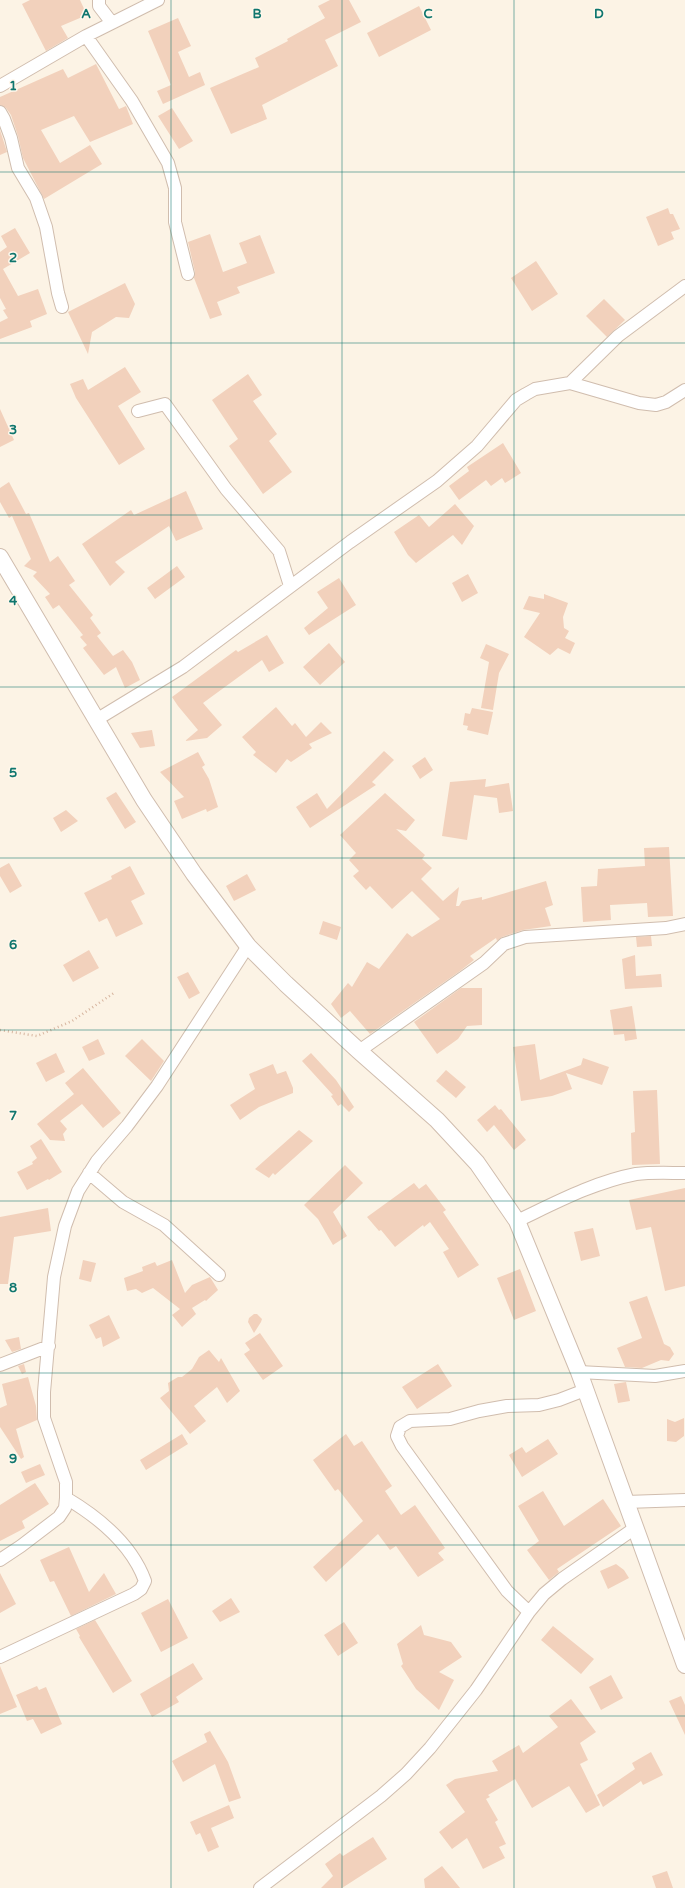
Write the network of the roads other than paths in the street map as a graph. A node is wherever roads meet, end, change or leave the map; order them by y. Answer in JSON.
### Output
{"nodes":[{"id":1,"x":99,"y":0,"type":"edge"},
{"id":2,"x":158,"y":0,"type":"edge"},
{"id":3,"x":112,"y":23,"type":"junction"},
{"id":4,"x":86,"y":36,"type":"junction"},
{"id":5,"x":0,"y":86,"type":"edge"},
{"id":6,"x":0,"y":112,"type":"edge"},
{"id":7,"x":188,"y":274,"type":"dead end"},
{"id":8,"x":685,"y":286,"type":"edge"},
{"id":9,"x":62,"y":307,"type":"dead end"},
{"id":10,"x":570,"y":383,"type":"junction"},
{"id":11,"x":685,"y":390,"type":"edge"},
{"id":12,"x":138,"y":411,"type":"dead end"},
{"id":13,"x":0,"y":558,"type":"edge"},
{"id":14,"x":290,"y":586,"type":"junction"},
{"id":15,"x":96,"y":720,"type":"junction"},
{"id":16,"x":685,"y":924,"type":"edge"},
{"id":17,"x":248,"y":946,"type":"junction"},
{"id":18,"x":359,"y":1051,"type":"junction"},
{"id":19,"x":89,"y":1173,"type":"junction"},
{"id":20,"x":685,"y":1174,"type":"edge"},
{"id":21,"x":517,"y":1221,"type":"junction"},
{"id":22,"x":219,"y":1275,"type":"dead end"},
{"id":23,"x":49,"y":1346,"type":"junction"},
{"id":24,"x":0,"y":1365,"type":"edge"},
{"id":25,"x":685,"y":1371,"type":"edge"},
{"id":26,"x":579,"y":1372,"type":"junction"},
{"id":27,"x":585,"y":1390,"type":"junction"},
{"id":28,"x":66,"y":1498,"type":"junction"},
{"id":29,"x":685,"y":1500,"type":"edge"},
{"id":30,"x":626,"y":1502,"type":"junction"},
{"id":31,"x":635,"y":1528,"type":"junction"},
{"id":32,"x":0,"y":1560,"type":"edge"},
{"id":33,"x":529,"y":1612,"type":"junction"},
{"id":34,"x":682,"y":1648,"type":"edge"},
{"id":35,"x":0,"y":1657,"type":"edge"},
{"id":36,"x":685,"y":1664,"type":"edge"},
{"id":37,"x":268,"y":1886,"type":"edge"}],
"edges":[{"from":1,"to":3,"type":"street"},
{"from":2,"to":3,"type":"street"},
{"from":3,"to":4,"type":"street"},
{"from":4,"to":5,"type":"street"},
{"from":4,"to":7,"type":"street"},
{"from":6,"to":9,"type":"street"},
{"from":8,"to":10,"type":"street"},
{"from":10,"to":11,"type":"street"},
{"from":10,"to":14,"type":"street"},
{"from":12,"to":14,"type":"street"},
{"from":13,"to":15,"type":"street"},
{"from":14,"to":15,"type":"street"},
{"from":15,"to":17,"type":"street"},
{"from":16,"to":18,"type":"street"},
{"from":17,"to":18,"type":"street"},
{"from":17,"to":19,"type":"street"},
{"from":18,"to":21,"type":"street"},
{"from":19,"to":22,"type":"street"},
{"from":19,"to":23,"type":"street"},
{"from":20,"to":21,"type":"street"},
{"from":21,"to":26,"type":"street"},
{"from":23,"to":24,"type":"street"},
{"from":23,"to":28,"type":"street"},
{"from":25,"to":26,"type":"street"},
{"from":26,"to":27,"type":"street"},
{"from":27,"to":30,"type":"street"},
{"from":27,"to":33,"type":"street"},
{"from":28,"to":32,"type":"street"},
{"from":28,"to":35,"type":"street"},
{"from":29,"to":30,"type":"street"},
{"from":30,"to":31,"type":"street"},
{"from":31,"to":33,"type":"street"},
{"from":31,"to":34,"type":"street"},
{"from":33,"to":37,"type":"street"},
{"from":34,"to":36,"type":"street"}]}
